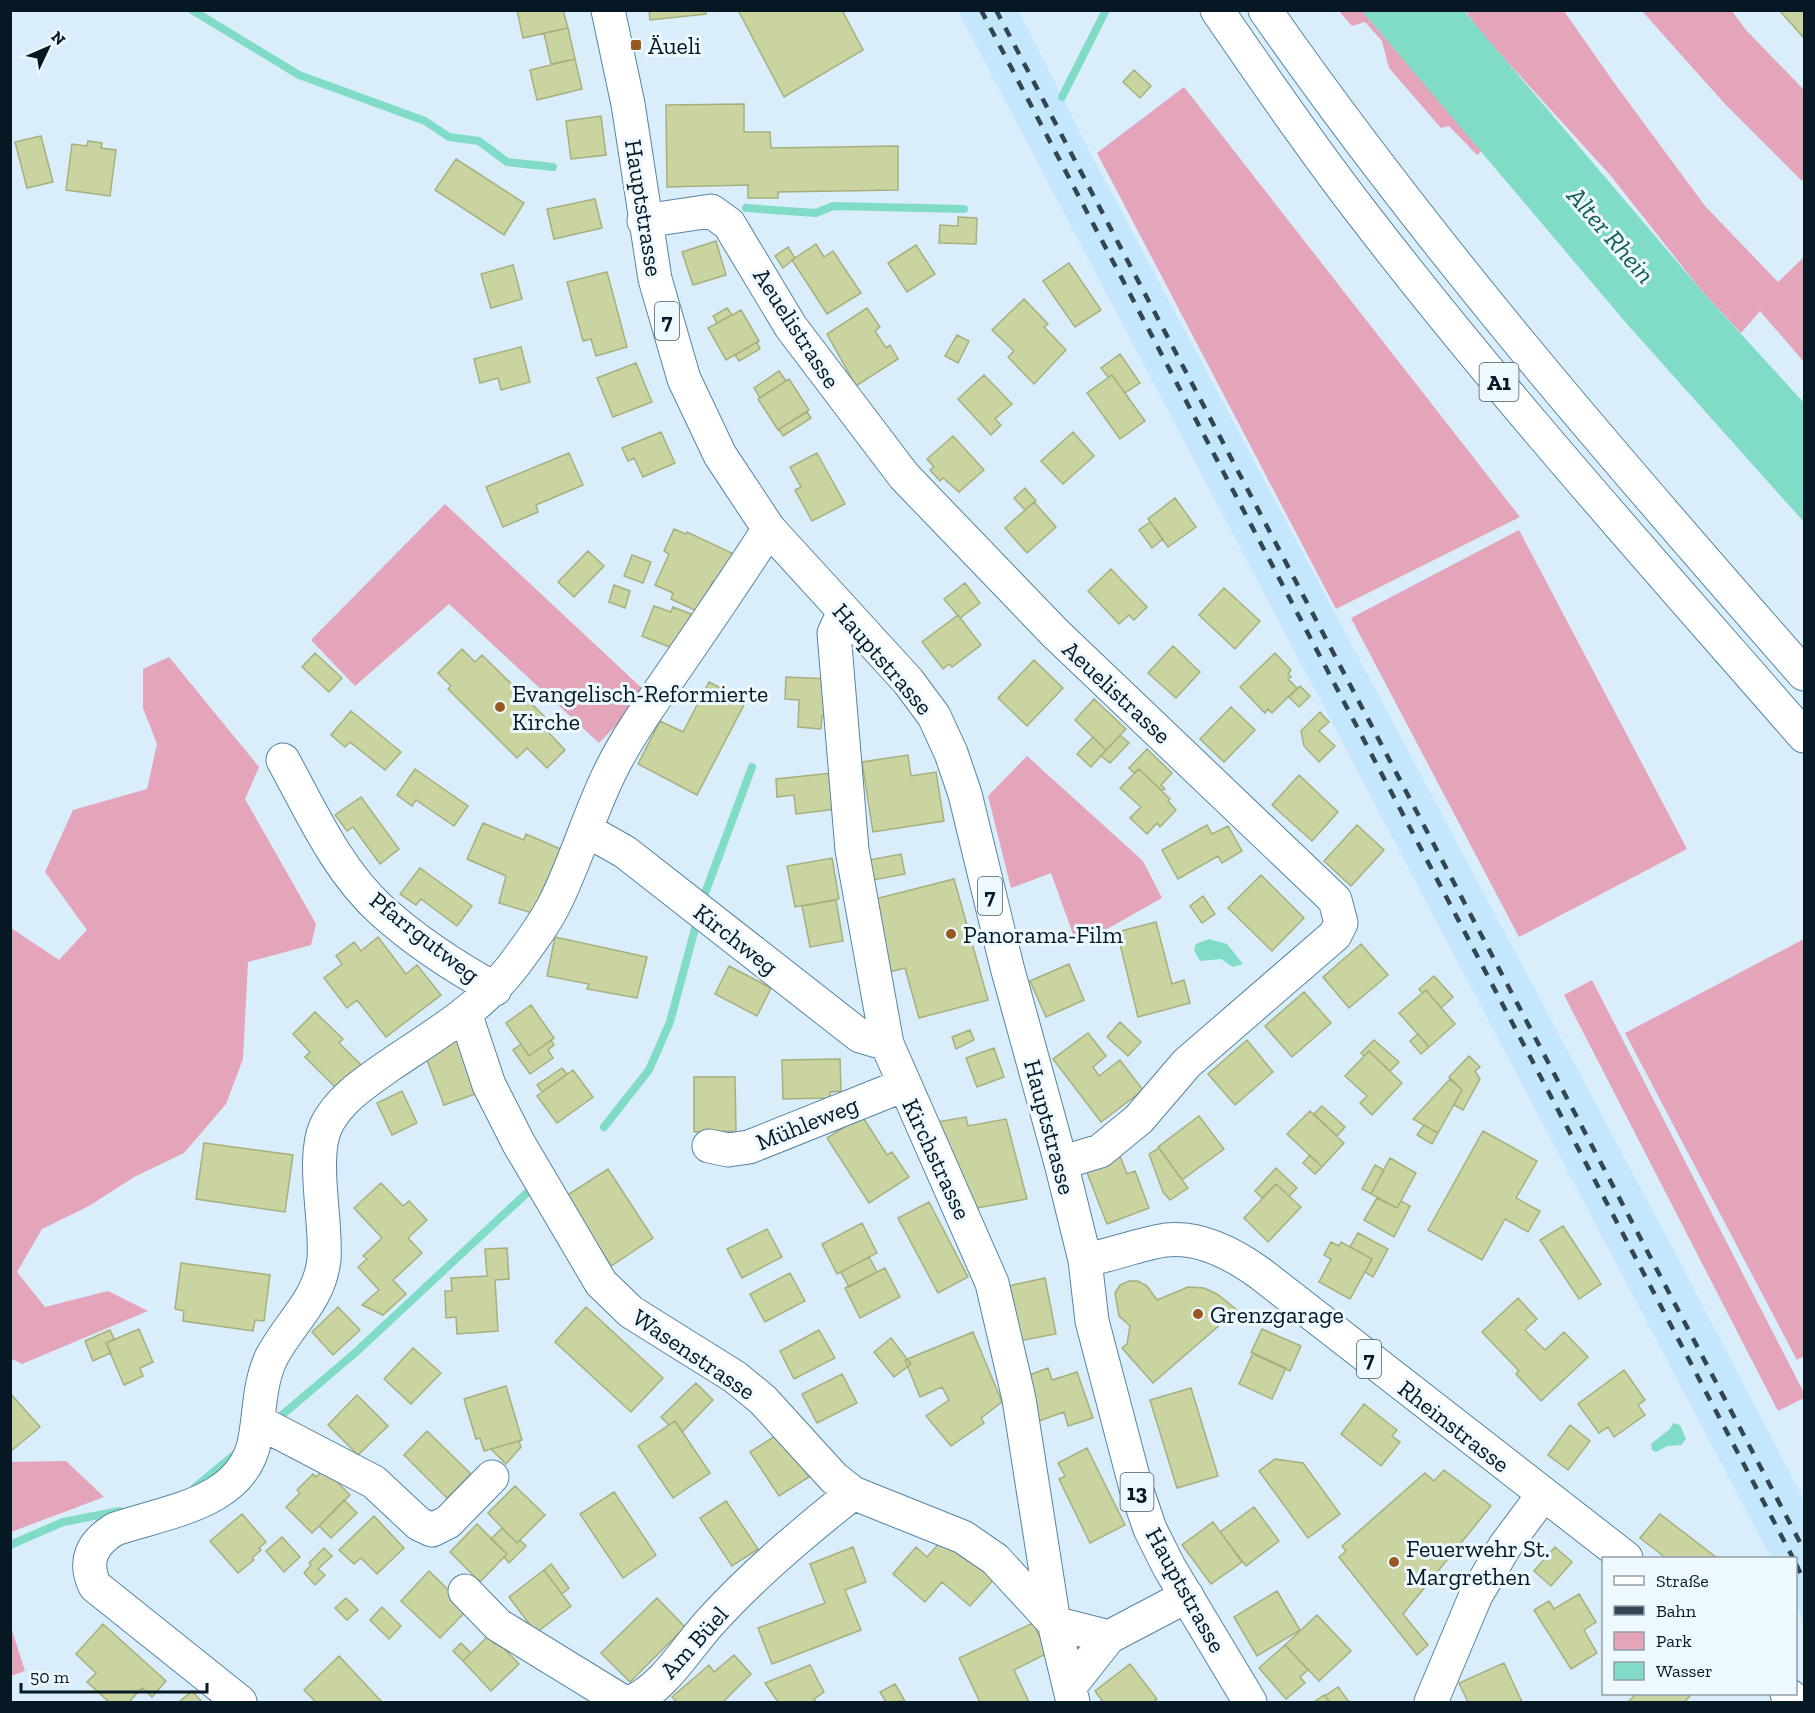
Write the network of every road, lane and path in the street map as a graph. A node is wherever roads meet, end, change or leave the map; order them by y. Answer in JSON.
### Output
{"nodes":[{"id":1,"x":608,"y":10,"type":"edge"},
{"id":2,"x":1217,"y":10,"type":"edge"},
{"id":3,"x":1265,"y":10,"type":"edge"},
{"id":4,"x":644,"y":220,"type":"junction"},
{"id":5,"x":769,"y":529,"type":"junction"},
{"id":6,"x":844,"y":612,"type":"junction"},
{"id":7,"x":1804,"y":674,"type":"edge"},
{"id":8,"x":1804,"y":736,"type":"edge"},
{"id":9,"x":283,"y":760,"type":"dead end"},
{"id":10,"x":586,"y":830,"type":"junction"},
{"id":11,"x":495,"y":989,"type":"junction"},
{"id":12,"x":465,"y":1013,"type":"junction"},
{"id":13,"x":887,"y":1044,"type":"junction"},
{"id":14,"x":904,"y":1085,"type":"junction"},
{"id":15,"x":709,"y":1146,"type":"dead end"},
{"id":16,"x":1061,"y":1163,"type":"junction"},
{"id":17,"x":1084,"y":1260,"type":"junction"},
{"id":18,"x":263,"y":1433,"type":"junction"},
{"id":19,"x":492,"y":1477,"type":"dead end"},
{"id":20,"x":853,"y":1493,"type":"junction"},
{"id":21,"x":1544,"y":1495,"type":"junction"},
{"id":22,"x":1625,"y":1557,"type":"edge"},
{"id":23,"x":465,"y":1591,"type":"dead end"},
{"id":24,"x":1187,"y":1596,"type":"junction"},
{"id":25,"x":1054,"y":1623,"type":"junction"},
{"id":26,"x":1109,"y":1637,"type":"junction"},
{"id":27,"x":1072,"y":1694,"type":"edge"},
{"id":28,"x":240,"y":1702,"type":"edge"},
{"id":29,"x":1250,"y":1702,"type":"edge"},
{"id":30,"x":1431,"y":1702,"type":"edge"}],
"edges":[{"from":1,"to":4,"type":"main road","name":"Hauptstrasse","number":"7"},
{"from":2,"to":8,"type":"main road","number":"A1"},
{"from":3,"to":7,"type":"main road","number":"A1"},
{"from":4,"to":5,"type":"main road","name":"Hauptstrasse","number":"7"},
{"from":4,"to":16,"type":"main road","name":"Aeuelistrasse"},
{"from":5,"to":6,"type":"main road","name":"Hauptstrasse","number":"7"},
{"from":5,"to":10,"type":"main road"},
{"from":6,"to":13,"type":"main road","name":"Kirchstrasse"},
{"from":6,"to":16,"type":"main road","name":"Hauptstrasse","number":"7"},
{"from":9,"to":11,"type":"main road","name":"Pfarrgutweg"},
{"from":10,"to":11,"type":"main road"},
{"from":10,"to":13,"type":"main road","name":"Kirchweg"},
{"from":11,"to":12,"type":"main road"},
{"from":12,"to":18,"type":"main road"},
{"from":12,"to":20,"type":"main road","name":"Wasenstrasse"},
{"from":13,"to":14,"type":"main road","name":"Kirchstrasse"},
{"from":14,"to":15,"type":"main road","name":"Mühleweg"},
{"from":14,"to":25,"type":"main road","name":"Kirchstrasse"},
{"from":16,"to":17,"type":"main road","name":"Hauptstrasse","number":"7"},
{"from":17,"to":21,"type":"main road","name":"Rheinstrasse","number":"7"},
{"from":17,"to":24,"type":"main road","name":"Hauptstrasse","number":"13"},
{"from":18,"to":19,"type":"main road"},
{"from":18,"to":28,"type":"main road"},
{"from":20,"to":23,"type":"main road","name":"Am Büel"},
{"from":20,"to":25,"type":"main road","name":"Wasenstrasse"},
{"from":21,"to":22,"type":"main road","name":"Rheinstrasse","number":"7"},
{"from":21,"to":30,"type":"main road"},
{"from":24,"to":26,"type":"main road"},
{"from":24,"to":29,"type":"main road","name":"Hauptstrasse","number":"13"},
{"from":25,"to":26,"type":"main road"},
{"from":25,"to":27,"type":"main road","name":"Kirchstrasse"},
{"from":26,"to":27,"type":"main road"}]}
